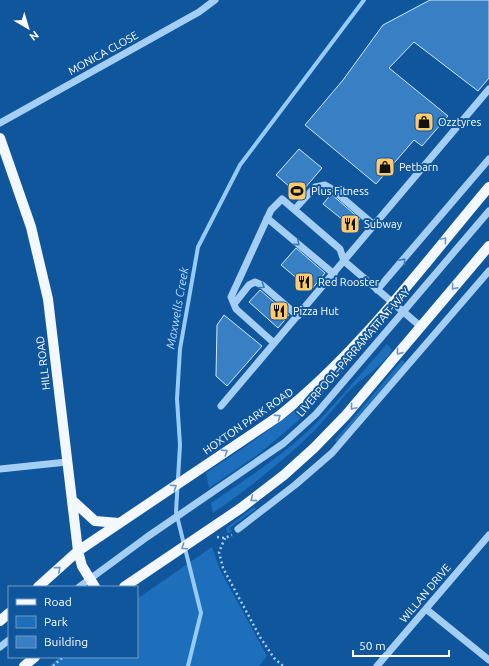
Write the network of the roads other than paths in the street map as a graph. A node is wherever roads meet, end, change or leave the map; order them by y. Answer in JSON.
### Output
{"nodes":[{"id":1,"x":215,"y":0,"type":"edge"},
{"id":2,"x":489,"y":89,"type":"edge"},
{"id":3,"x":0,"y":123,"type":"edge"},
{"id":4,"x":0,"y":138,"type":"edge"},
{"id":5,"x":489,"y":159,"type":"edge"},
{"id":6,"x":489,"y":187,"type":"edge"},
{"id":7,"x":295,"y":209,"type":"junction"},
{"id":8,"x":489,"y":211,"type":"edge"},
{"id":9,"x":267,"y":218,"type":"junction"},
{"id":10,"x":374,"y":225,"type":"junction"},
{"id":11,"x":489,"y":246,"type":"edge"},
{"id":12,"x":344,"y":261,"type":"junction"},
{"id":13,"x":489,"y":271,"type":"edge"},
{"id":14,"x":334,"y":274,"type":"junction"},
{"id":15,"x":378,"y":290,"type":"junction"},
{"id":16,"x":392,"y":302,"type":"junction"},
{"id":17,"x":234,"y":304,"type":"junction"},
{"id":18,"x":403,"y":312,"type":"junction"},
{"id":19,"x":298,"y":316,"type":"junction"},
{"id":20,"x":420,"y":326,"type":"junction"},
{"id":21,"x":274,"y":343,"type":"junction"},
{"id":22,"x":221,"y":406,"type":"dead end"},
{"id":23,"x":67,"y":462,"type":"junction"},
{"id":24,"x":0,"y":469,"type":"edge"},
{"id":25,"x":72,"y":500,"type":"junction"},
{"id":26,"x":119,"y":523,"type":"junction"},
{"id":27,"x":238,"y":529,"type":"road end"},
{"id":28,"x":489,"y":535,"type":"edge"},
{"id":29,"x":78,"y":551,"type":"junction"},
{"id":30,"x":92,"y":583,"type":"edge"},
{"id":31,"x":39,"y":586,"type":"edge"},
{"id":32,"x":82,"y":586,"type":"edge"},
{"id":33,"x":125,"y":586,"type":"edge"},
{"id":34,"x":426,"y":609,"type":"junction"},
{"id":35,"x":8,"y":614,"type":"edge"},
{"id":36,"x":0,"y":621,"type":"edge"},
{"id":37,"x":8,"y":641,"type":"edge"},
{"id":38,"x":0,"y":647,"type":"edge"},
{"id":39,"x":34,"y":658,"type":"edge"},
{"id":40,"x":489,"y":660,"type":"edge"},
{"id":41,"x":24,"y":666,"type":"edge"},
{"id":42,"x":377,"y":666,"type":"edge"}],
"edges":[{"from":1,"to":3,"type":"street","name":"MONICA CLOSE"},
{"from":2,"to":10,"type":"street"},
{"from":4,"to":23,"type":"main road","name":"HILL ROAD"},
{"from":15,"to":5,"type":"street","one_way":true},
{"from":16,"to":6,"type":"main road","name":"HOXTON PARK ROAD","one_way":true},
{"from":7,"to":9,"type":"street"},
{"from":7,"to":10,"type":"street"},
{"from":7,"to":12,"type":"street"},
{"from":8,"to":18,"type":"street","name":"LIVERPOOL–PARRAMATTA T-WAY"},
{"from":9,"to":14,"type":"street","one_way":true},
{"from":9,"to":17,"type":"street"},
{"from":10,"to":12,"type":"street"},
{"from":11,"to":20,"type":"main road","one_way":true},
{"from":12,"to":14,"type":"street"},
{"from":12,"to":15,"type":"street"},
{"from":13,"to":27,"type":"street"},
{"from":14,"to":19,"type":"street"},
{"from":15,"to":16,"type":"street"},
{"from":16,"to":18,"type":"street"},
{"from":26,"to":16,"type":"main road","name":"HOXTON PARK ROAD","one_way":true},
{"from":17,"to":19,"type":"street","one_way":true},
{"from":17,"to":21,"type":"street"},
{"from":18,"to":20,"type":"street"},
{"from":18,"to":30,"type":"street","name":"LIVERPOOL–PARRAMATTA T-WAY"},
{"from":19,"to":21,"type":"street"},
{"from":20,"to":33,"type":"main road","one_way":true},
{"from":21,"to":22,"type":"street"},
{"from":23,"to":24,"type":"street"},
{"from":23,"to":25,"type":"main road","name":"HILL ROAD"},
{"from":25,"to":26,"type":"main road"},
{"from":25,"to":29,"type":"main road","name":"HILL ROAD"},
{"from":26,"to":29,"type":"main road","name":"HOXTON PARK ROAD"},
{"from":28,"to":34,"type":"street","name":"WILLAN DRIVE"},
{"from":29,"to":30,"type":"main road","name":"HILL ROAD"},
{"from":31,"to":29,"type":"main road","name":"HOXTON PARK ROAD","one_way":true},
{"from":30,"to":32,"type":"street","name":"LIVERPOOL–PARRAMATTA T-WAY"},
{"from":34,"to":40,"type":"street"},
{"from":34,"to":42,"type":"street","name":"WILLAN DRIVE"},
{"from":35,"to":36,"type":"main road"},
{"from":37,"to":38,"type":"street"},
{"from":39,"to":41,"type":"main road"}]}
